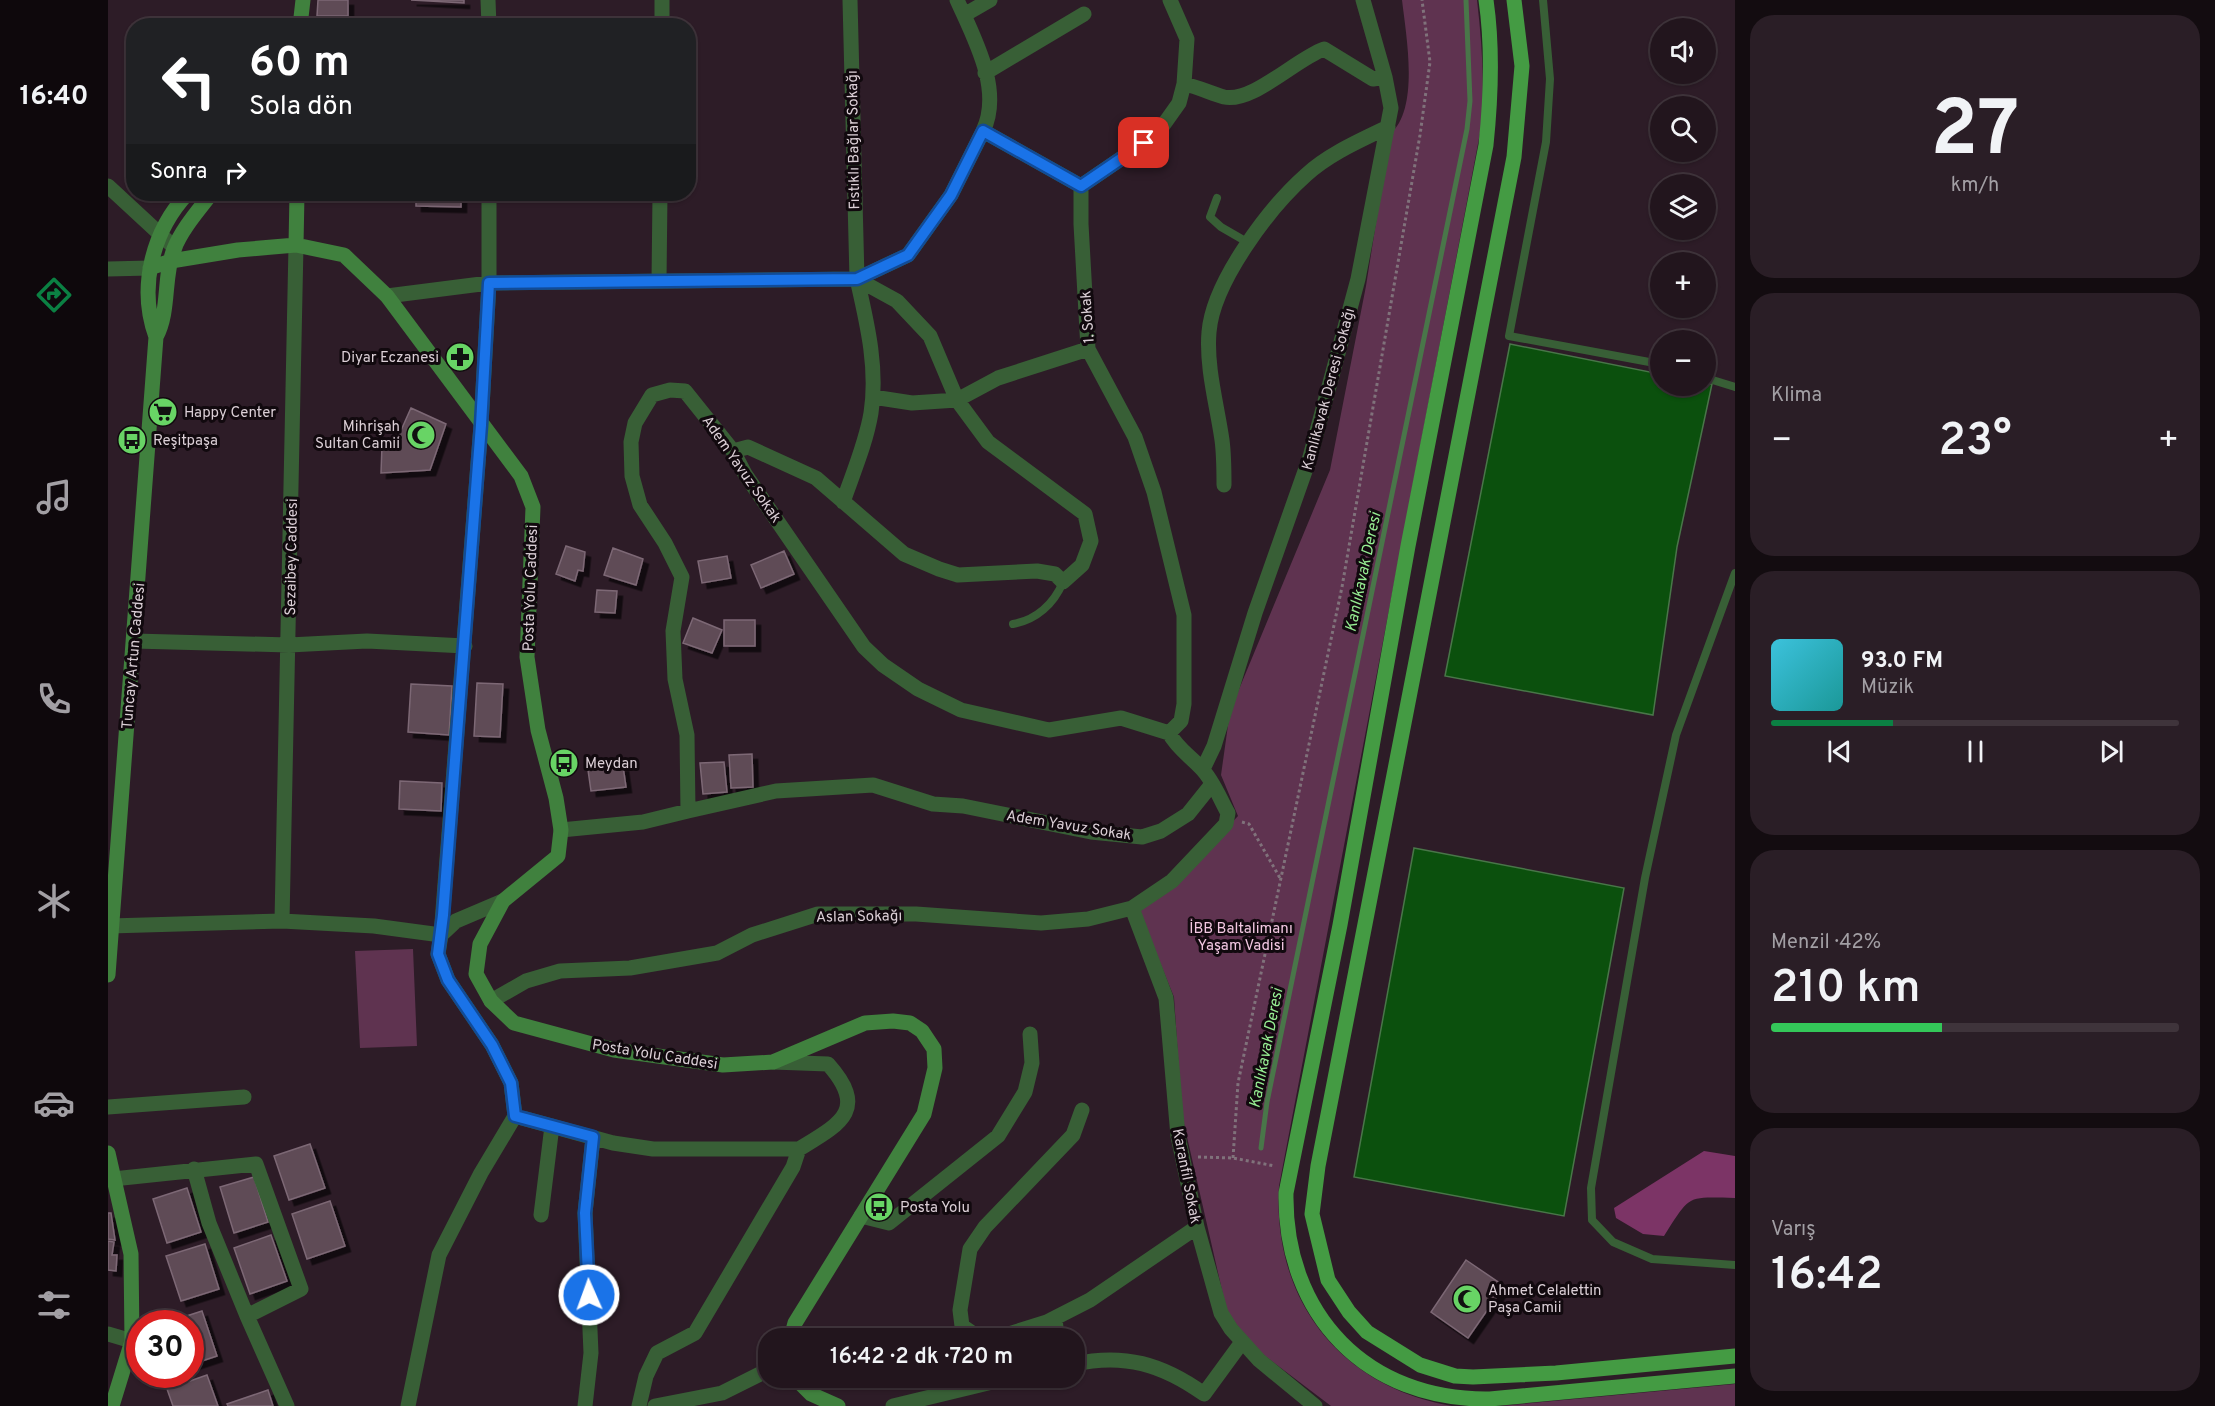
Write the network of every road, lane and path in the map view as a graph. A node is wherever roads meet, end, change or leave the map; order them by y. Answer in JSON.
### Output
{"nodes":[{"id":1,"x":303,"y":0,"type":"edge"},
{"id":2,"x":488,"y":0,"type":"edge"},
{"id":3,"x":662,"y":0,"type":"edge"},
{"id":4,"x":850,"y":0,"type":"edge"},
{"id":5,"x":957,"y":0,"type":"edge"},
{"id":6,"x":990,"y":0,"type":"edge"},
{"id":7,"x":1170,"y":0,"type":"edge"},
{"id":8,"x":1363,"y":0,"type":"edge"},
{"id":9,"x":1422,"y":0,"type":"edge"},
{"id":10,"x":1486,"y":0,"type":"edge"},
{"id":11,"x":1514,"y":0,"type":"edge"},
{"id":12,"x":1543,"y":0,"type":"edge"},
{"id":13,"x":1084,"y":14,"type":"dead end"},
{"id":14,"x":964,"y":15,"type":"junction"},
{"id":15,"x":301,"y":18,"type":"edge"},
{"id":16,"x":489,"y":18,"type":"edge"},
{"id":17,"x":662,"y":18,"type":"edge"},
{"id":18,"x":986,"y":73,"type":"junction"},
{"id":19,"x":1385,"y":77,"type":"junction"},
{"id":20,"x":1184,"y":84,"type":"junction"},
{"id":21,"x":1388,"y":127,"type":"junction"},
{"id":22,"x":983,"y":131,"type":"junction"},
{"id":23,"x":108,"y":186,"type":"edge"},
{"id":24,"x":1081,"y":186,"type":"junction"},
{"id":25,"x":1217,"y":198,"type":"dead end"},
{"id":26,"x":182,"y":201,"type":"edge"},
{"id":27,"x":207,"y":201,"type":"edge"},
{"id":28,"x":297,"y":201,"type":"edge"},
{"id":29,"x":489,"y":201,"type":"edge"},
{"id":30,"x":660,"y":201,"type":"edge"},
{"id":31,"x":159,"y":235,"type":"junction"},
{"id":32,"x":1247,"y":242,"type":"junction"},
{"id":33,"x":296,"y":245,"type":"junction"},
{"id":34,"x":173,"y":255,"type":"junction"},
{"id":35,"x":150,"y":268,"type":"junction"},
{"id":36,"x":108,"y":269,"type":"edge"},
{"id":37,"x":857,"y":279,"type":"junction"},
{"id":38,"x":659,"y":281,"type":"junction"},
{"id":39,"x":489,"y":283,"type":"junction"},
{"id":40,"x":387,"y":296,"type":"junction"},
{"id":41,"x":156,"y":337,"type":"junction"},
{"id":42,"x":1088,"y":349,"type":"junction"},
{"id":43,"x":1650,"y":362,"type":"edge"},
{"id":44,"x":1716,"y":381,"type":"edge"},
{"id":45,"x":1735,"y":387,"type":"edge"},
{"id":46,"x":873,"y":397,"type":"junction"},
{"id":47,"x":957,"y":400,"type":"junction"},
{"id":48,"x":481,"y":425,"type":"junction"},
{"id":49,"x":733,"y":451,"type":"junction"},
{"id":50,"x":1224,"y":485,"type":"dead end"},
{"id":51,"x":843,"y":502,"type":"junction"},
{"id":52,"x":1735,"y":573,"type":"edge"},
{"id":53,"x":1063,"y":582,"type":"junction"},
{"id":54,"x":1013,"y":624,"type":"dead end"},
{"id":55,"x":134,"y":641,"type":"junction"},
{"id":56,"x":290,"y":645,"type":"junction"},
{"id":57,"x":465,"y":646,"type":"junction"},
{"id":58,"x":1169,"y":733,"type":"junction"},
{"id":59,"x":1203,"y":769,"type":"junction"},
{"id":60,"x":1212,"y":784,"type":"junction"},
{"id":61,"x":688,"y":811,"type":"junction"},
{"id":62,"x":1228,"y":818,"type":"junction"},
{"id":63,"x":561,"y":830,"type":"junction"},
{"id":64,"x":1280,"y":879,"type":"junction"},
{"id":65,"x":503,"y":901,"type":"junction"},
{"id":66,"x":1132,"y":908,"type":"junction"},
{"id":67,"x":282,"y":921,"type":"junction"},
{"id":68,"x":110,"y":926,"type":"junction"},
{"id":69,"x":441,"y":935,"type":"junction"},
{"id":70,"x":108,"y":975,"type":"edge"},
{"id":71,"x":491,"y":1001,"type":"junction"},
{"id":72,"x":1030,"y":1034,"type":"dead end"},
{"id":73,"x":773,"y":1062,"type":"junction"},
{"id":74,"x":244,"y":1097,"type":"dead end"},
{"id":75,"x":108,"y":1107,"type":"edge"},
{"id":76,"x":1082,"y":1110,"type":"dead end"},
{"id":77,"x":515,"y":1116,"type":"junction"},
{"id":78,"x":552,"y":1126,"type":"junction"},
{"id":79,"x":593,"y":1137,"type":"junction"},
{"id":80,"x":799,"y":1149,"type":"junction"},
{"id":81,"x":108,"y":1153,"type":"edge"},
{"id":82,"x":1183,"y":1157,"type":"junction"},
{"id":83,"x":1233,"y":1158,"type":"junction"},
{"id":84,"x":194,"y":1169,"type":"junction"},
{"id":85,"x":1292,"y":1169,"type":"junction"},
{"id":86,"x":113,"y":1179,"type":"junction"},
{"id":87,"x":114,"y":1203,"type":"edge"},
{"id":88,"x":541,"y":1215,"type":"dead end"},
{"id":89,"x":861,"y":1216,"type":"junction"},
{"id":90,"x":1197,"y":1227,"type":"junction"},
{"id":91,"x":1735,"y":1265,"type":"edge"},
{"id":92,"x":132,"y":1310,"type":"edge"},
{"id":93,"x":247,"y":1316,"type":"junction"},
{"id":94,"x":1055,"y":1318,"type":"junction"},
{"id":95,"x":794,"y":1328,"type":"edge"},
{"id":96,"x":1056,"y":1328,"type":"edge"},
{"id":97,"x":108,"y":1334,"type":"edge"},
{"id":98,"x":126,"y":1339,"type":"edge"},
{"id":99,"x":1242,"y":1342,"type":"junction"},
{"id":100,"x":1735,"y":1356,"type":"edge"},
{"id":101,"x":126,"y":1360,"type":"edge"},
{"id":102,"x":1085,"y":1362,"type":"edge"},
{"id":103,"x":758,"y":1375,"type":"edge"},
{"id":104,"x":1735,"y":1376,"type":"edge"},
{"id":105,"x":805,"y":1388,"type":"edge"},
{"id":106,"x":968,"y":1388,"type":"edge"},
{"id":107,"x":1200,"y":1400,"type":"edge"},
{"id":108,"x":112,"y":1406,"type":"edge"},
{"id":109,"x":286,"y":1406,"type":"edge"},
{"id":110,"x":408,"y":1406,"type":"edge"},
{"id":111,"x":585,"y":1406,"type":"edge"},
{"id":112,"x":639,"y":1406,"type":"edge"},
{"id":113,"x":655,"y":1406,"type":"edge"},
{"id":114,"x":838,"y":1406,"type":"edge"},
{"id":115,"x":893,"y":1406,"type":"edge"},
{"id":116,"x":1315,"y":1406,"type":"edge"}],
"edges":[{"from":1,"to":15,"type":"street"},
{"from":2,"to":16,"type":"street"},
{"from":3,"to":17,"type":"street"},
{"from":4,"to":37,"type":"street","name":"Fıstıklı Bağlar Sokağı"},
{"from":5,"to":14,"type":"street"},
{"from":6,"to":14,"type":"street"},
{"from":7,"to":20,"type":"street"},
{"from":8,"to":19,"type":"street","name":"Kanlikavak Deresi Sokağı"},
{"from":9,"to":64,"type":"path"},
{"from":10,"to":85,"type":"main road"},
{"from":11,"to":100,"type":"main road"},
{"from":12,"to":43,"type":"lane"},
{"from":13,"to":18,"type":"street"},
{"from":14,"to":18,"type":"street"},
{"from":18,"to":22,"type":"street"},
{"from":19,"to":20,"type":"street"},
{"from":19,"to":21,"type":"street","name":"Kanlikavak Deresi Sokağı"},
{"from":20,"to":24,"type":"street"},
{"from":21,"to":32,"type":"street"},
{"from":21,"to":59,"type":"street","name":"Kanlikavak Deresi Sokağı"},
{"from":22,"to":24,"type":"street"},
{"from":22,"to":37,"type":"street"},
{"from":23,"to":31,"type":"street"},
{"from":24,"to":42,"type":"street","name":"1. Sokak"},
{"from":25,"to":32,"type":"lane"},
{"from":26,"to":31,"type":"street"},
{"from":27,"to":34,"type":"street"},
{"from":28,"to":33,"type":"street","name":"Sezaibey Caddesi"},
{"from":29,"to":39,"type":"street"},
{"from":30,"to":38,"type":"street"},
{"from":31,"to":34,"type":"street"},
{"from":31,"to":35,"type":"street"},
{"from":32,"to":50,"type":"street"},
{"from":33,"to":34,"type":"street","name":"Posta Yolu Caddesi"},
{"from":33,"to":40,"type":"street","name":"Posta Yolu Caddesi"},
{"from":33,"to":56,"type":"street","name":"Sezaibey Caddesi"},
{"from":34,"to":35,"type":"street","name":"Posta Yolu Caddesi"},
{"from":34,"to":41,"type":"street"},
{"from":35,"to":36,"type":"street"},
{"from":35,"to":41,"type":"street"},
{"from":37,"to":38,"type":"street"},
{"from":37,"to":46,"type":"street","name":"Fıstıklı Bağlar Sokağı"},
{"from":37,"to":47,"type":"street"},
{"from":38,"to":39,"type":"street"},
{"from":39,"to":40,"type":"street"},
{"from":39,"to":48,"type":"street"},
{"from":40,"to":48,"type":"street","name":"Posta Yolu Caddesi"},
{"from":41,"to":55,"type":"street","name":"Tuncay Artun Caddesi"},
{"from":42,"to":47,"type":"street"},
{"from":42,"to":58,"type":"street","name":"1. Sokak"},
{"from":44,"to":45,"type":"lane"},
{"from":46,"to":47,"type":"street"},
{"from":46,"to":51,"type":"street","name":"Fıstıklı Bağlar Sokağı"},
{"from":47,"to":53,"type":"street"},
{"from":48,"to":57,"type":"street"},
{"from":48,"to":63,"type":"street","name":"Posta Yolu Caddesi"},
{"from":49,"to":51,"type":"street"},
{"from":49,"to":58,"type":"street","name":"Adem Yavuz Sokak"},
{"from":49,"to":61,"type":"street","name":"Adem Yavuz Sokak"},
{"from":51,"to":53,"type":"street"},
{"from":52,"to":91,"type":"lane"},
{"from":53,"to":54,"type":"lane"},
{"from":55,"to":56,"type":"street"},
{"from":55,"to":68,"type":"street","name":"Tuncay Artun Caddesi"},
{"from":56,"to":57,"type":"street"},
{"from":56,"to":67,"type":"street","name":"Sezaibey Caddesi"},
{"from":57,"to":69,"type":"street"},
{"from":58,"to":59,"type":"street"},
{"from":59,"to":60,"type":"street"},
{"from":60,"to":61,"type":"street","name":"Adem Yavuz Sokak"},
{"from":60,"to":62,"type":"street"},
{"from":61,"to":63,"type":"street"},
{"from":62,"to":64,"type":"path"},
{"from":62,"to":66,"type":"street"},
{"from":63,"to":65,"type":"street","name":"Posta Yolu Caddesi"},
{"from":64,"to":83,"type":"path"},
{"from":65,"to":69,"type":"street"},
{"from":65,"to":71,"type":"street","name":"Posta Yolu Caddesi"},
{"from":66,"to":71,"type":"street","name":"Aslan Sokağı"},
{"from":66,"to":82,"type":"street","name":"Karanfil Sokak"},
{"from":67,"to":68,"type":"street"},
{"from":67,"to":69,"type":"street"},
{"from":68,"to":70,"type":"street","name":"Tuncay Artun Caddesi"},
{"from":69,"to":77,"type":"street"},
{"from":71,"to":73,"type":"street","name":"Posta Yolu Caddesi"},
{"from":72,"to":89,"type":"street"},
{"from":73,"to":80,"type":"street"},
{"from":73,"to":89,"type":"street","name":"Posta Yolu Caddesi"},
{"from":74,"to":75,"type":"street"},
{"from":76,"to":94,"type":"street"},
{"from":77,"to":78,"type":"street"},
{"from":77,"to":110,"type":"street"},
{"from":78,"to":79,"type":"street"},
{"from":78,"to":88,"type":"street"},
{"from":79,"to":80,"type":"street"},
{"from":79,"to":111,"type":"street"},
{"from":80,"to":112,"type":"street"},
{"from":81,"to":86,"type":"street"},
{"from":82,"to":83,"type":"path"},
{"from":82,"to":90,"type":"street","name":"Karanfil Sokak"},
{"from":83,"to":85,"type":"path"},
{"from":84,"to":86,"type":"street"},
{"from":84,"to":93,"type":"street"},
{"from":84,"to":93,"type":"street"},
{"from":85,"to":104,"type":"main road"},
{"from":86,"to":87,"type":"street"},
{"from":87,"to":92,"type":"street"},
{"from":89,"to":95,"type":"street","name":"Posta Yolu Caddesi"},
{"from":90,"to":94,"type":"street"},
{"from":90,"to":99,"type":"street","name":"Karanfil Sokak"},
{"from":93,"to":109,"type":"street"},
{"from":94,"to":96,"type":"street"},
{"from":97,"to":98,"type":"street"},
{"from":99,"to":107,"type":"street"},
{"from":99,"to":116,"type":"street","name":"Karanfil Sokak"},
{"from":101,"to":108,"type":"street"},
{"from":102,"to":107,"type":"street"},
{"from":103,"to":113,"type":"street"},
{"from":105,"to":114,"type":"street"},
{"from":106,"to":115,"type":"street"}]}
